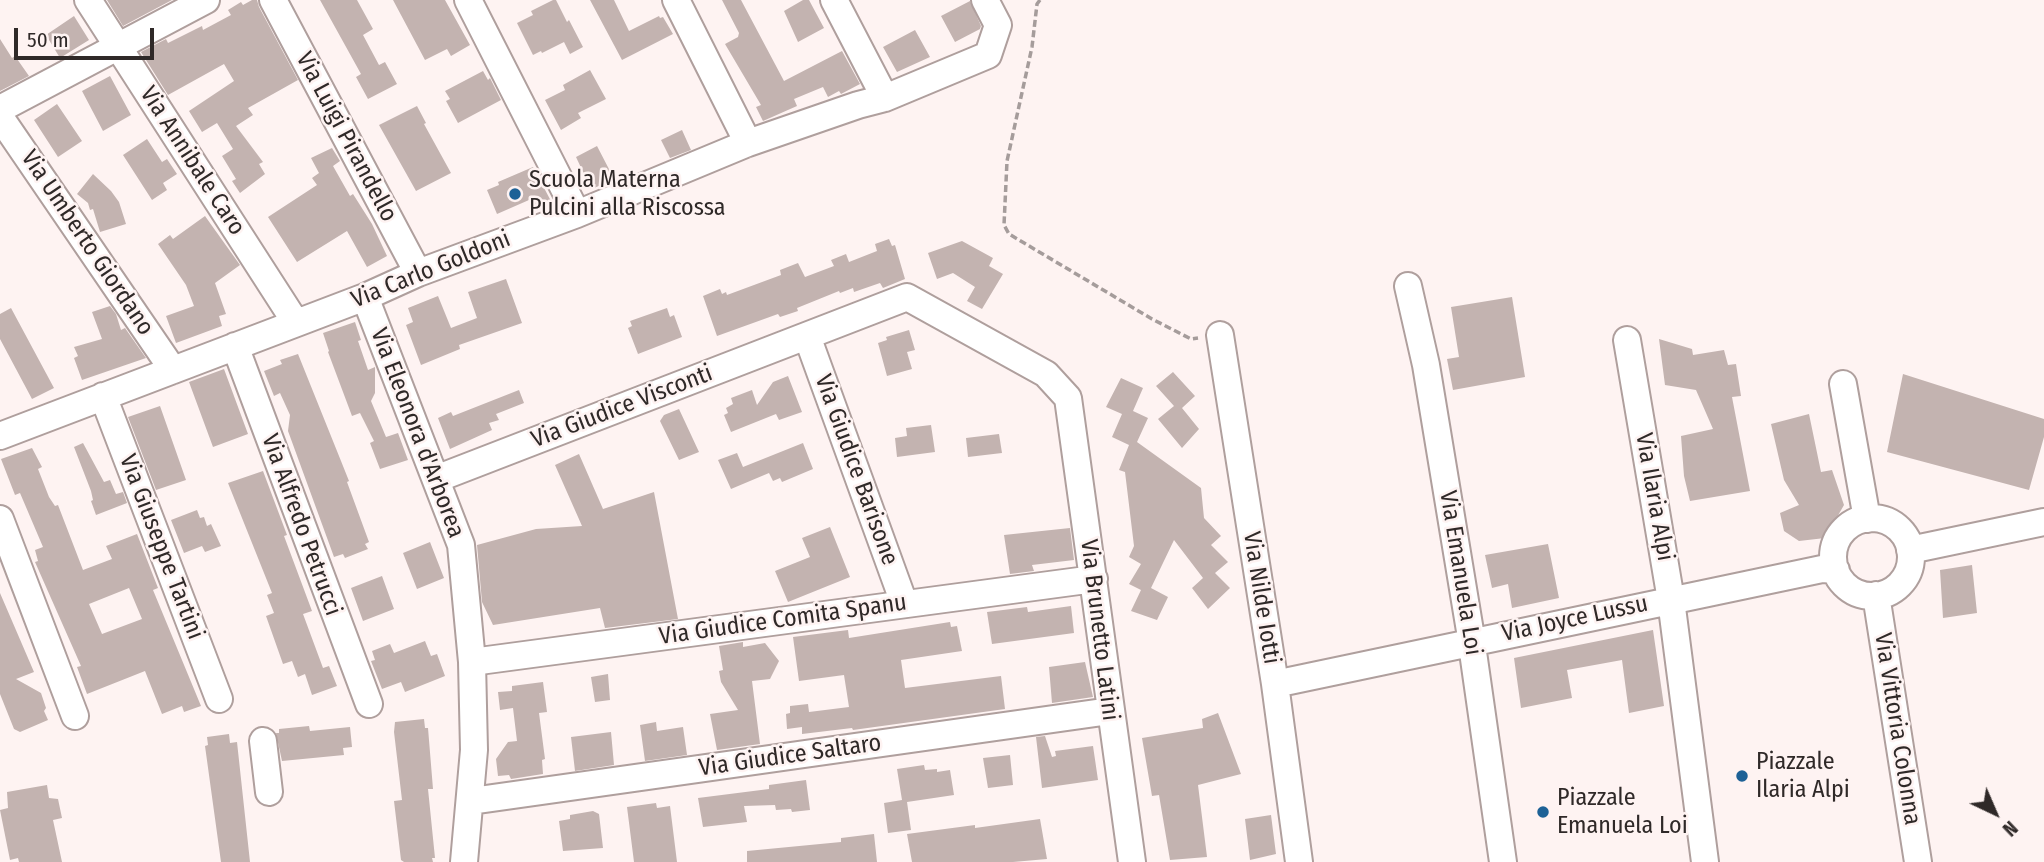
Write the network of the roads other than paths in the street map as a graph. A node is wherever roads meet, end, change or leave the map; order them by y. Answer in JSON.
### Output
{"nodes":[{"id":1,"x":88,"y":0,"type":"edge"},
{"id":2,"x":206,"y":0,"type":"edge"},
{"id":3,"x":272,"y":0,"type":"edge"},
{"id":4,"x":468,"y":0,"type":"edge"},
{"id":5,"x":676,"y":0,"type":"edge"},
{"id":6,"x":834,"y":0,"type":"edge"},
{"id":7,"x":985,"y":0,"type":"edge"},
{"id":8,"x":118,"y":46,"type":"junction"},
{"id":9,"x":885,"y":98,"type":"junction"},
{"id":10,"x":0,"y":109,"type":"edge"},
{"id":11,"x":0,"y":117,"type":"edge"},
{"id":12,"x":748,"y":144,"type":"junction"},
{"id":13,"x":577,"y":214,"type":"junction"},
{"id":14,"x":418,"y":273,"type":"junction"},
{"id":15,"x":1408,"y":286,"type":"dead end"},
{"id":16,"x":365,"y":298,"type":"junction"},
{"id":17,"x":296,"y":323,"type":"junction"},
{"id":18,"x":1220,"y":335,"type":"road end"},
{"id":19,"x":807,"y":336,"type":"junction"},
{"id":20,"x":1627,"y":340,"type":"dead end"},
{"id":21,"x":235,"y":346,"type":"junction"},
{"id":22,"x":173,"y":370,"type":"junction"},
{"id":23,"x":1843,"y":384,"type":"dead end"},
{"id":24,"x":103,"y":396,"type":"junction"},
{"id":25,"x":1068,"y":398,"type":"joint"},
{"id":26,"x":3,"y":427,"type":"edge"},
{"id":27,"x":436,"y":479,"type":"junction"},
{"id":28,"x":0,"y":519,"type":"edge"},
{"id":29,"x":1867,"y":519,"type":"junction"},
{"id":30,"x":2044,"y":522,"type":"edge"},
{"id":31,"x":1910,"y":550,"type":"junction"},
{"id":32,"x":1836,"y":570,"type":"junction"},
{"id":33,"x":1094,"y":579,"type":"junction"},
{"id":34,"x":1876,"y":595,"type":"junction"},
{"id":35,"x":1671,"y":600,"type":"junction"},
{"id":36,"x":904,"y":603,"type":"junction"},
{"id":37,"x":1472,"y":641,"type":"junction"},
{"id":38,"x":472,"y":662,"type":"junction"},
{"id":39,"x":1275,"y":684,"type":"junction"},
{"id":40,"x":219,"y":699,"type":"dead end"},
{"id":41,"x":369,"y":704,"type":"dead end"},
{"id":42,"x":1110,"y":711,"type":"junction"},
{"id":43,"x":75,"y":716,"type":"dead end"},
{"id":44,"x":263,"y":741,"type":"dead end"},
{"id":45,"x":269,"y":792,"type":"dead end"},
{"id":46,"x":471,"y":801,"type":"junction"},
{"id":47,"x":464,"y":862,"type":"edge"},
{"id":48,"x":1132,"y":862,"type":"edge"},
{"id":49,"x":1298,"y":862,"type":"edge"},
{"id":50,"x":1503,"y":862,"type":"edge"},
{"id":51,"x":1705,"y":862,"type":"edge"},
{"id":52,"x":1918,"y":862,"type":"edge"}],
"edges":[{"from":1,"to":8,"type":"street","name":"Via Annibale Caro"},
{"from":2,"to":8,"type":"street"},
{"from":3,"to":14,"type":"street","name":"Via Luigi Pirandello"},
{"from":4,"to":13,"type":"street"},
{"from":5,"to":12,"type":"street"},
{"from":6,"to":9,"type":"street"},
{"from":7,"to":9,"type":"street","name":"Via Carlo Goldoni"},
{"from":8,"to":10,"type":"street"},
{"from":8,"to":17,"type":"street","name":"Via Annibale Caro"},
{"from":9,"to":12,"type":"street","name":"Via Carlo Goldoni"},
{"from":11,"to":22,"type":"street","name":"Via Umberto Giordano"},
{"from":12,"to":13,"type":"street","name":"Via Carlo Goldoni"},
{"from":13,"to":14,"type":"street","name":"Via Carlo Goldoni"},
{"from":14,"to":16,"type":"street","name":"Via Carlo Goldoni"},
{"from":15,"to":37,"type":"street","name":"Via Emanuela Loi"},
{"from":16,"to":17,"type":"street","name":"Via Carlo Goldoni"},
{"from":16,"to":27,"type":"street","name":"Via Eleonora d'Arborea"},
{"from":17,"to":21,"type":"street","name":"Via Carlo Goldoni"},
{"from":18,"to":39,"type":"street","name":"Via Nilde Iotti"},
{"from":19,"to":25,"type":"street","name":"Via Giudice Visconti"},
{"from":19,"to":27,"type":"street","name":"Via Giudice Visconti"},
{"from":19,"to":36,"type":"street","name":"Via Giudice Barisone"},
{"from":20,"to":35,"type":"street","name":"Via Ilaria Alpi"},
{"from":21,"to":22,"type":"street","name":"Via Carlo Goldoni"},
{"from":21,"to":41,"type":"street","name":"Via Alfredo Petrucci"},
{"from":22,"to":24,"type":"street","name":"Via Carlo Goldoni"},
{"from":23,"to":29,"type":"street"},
{"from":24,"to":26,"type":"street","name":"Via Carlo Goldoni"},
{"from":24,"to":40,"type":"street","name":"Via Giuseppe Tartini"},
{"from":25,"to":33,"type":"street","name":"Via Brunetto Latini"},
{"from":27,"to":38,"type":"street","name":"Via Eleonora d'Arborea"},
{"from":28,"to":43,"type":"street"},
{"from":29,"to":31,"type":"street"},
{"from":29,"to":32,"type":"street"},
{"from":30,"to":31,"type":"street"},
{"from":31,"to":34,"type":"street"},
{"from":32,"to":34,"type":"street"},
{"from":32,"to":35,"type":"street","name":"Via Joyce Lussu"},
{"from":33,"to":36,"type":"street","name":"Via Giudice Comita Spanu"},
{"from":33,"to":42,"type":"street","name":"Via Brunetto Latini"},
{"from":34,"to":52,"type":"street","name":"Via Vittoria Colonna"},
{"from":35,"to":37,"type":"street","name":"Via Joyce Lussu"},
{"from":35,"to":51,"type":"street","name":"Via Ilaria Alpi"},
{"from":36,"to":38,"type":"street","name":"Via Giudice Comita Spanu"},
{"from":37,"to":39,"type":"street","name":"Via Joyce Lussu"},
{"from":37,"to":50,"type":"street","name":"Via Emanuela Loi"},
{"from":38,"to":46,"type":"street","name":"Via Eleonora d'Arborea"},
{"from":39,"to":49,"type":"street","name":"Via Nilde Iotti"},
{"from":42,"to":46,"type":"street","name":"Via Giudice Saltaro"},
{"from":42,"to":48,"type":"street","name":"Via Brunetto Latini"},
{"from":44,"to":45,"type":"street"},
{"from":46,"to":47,"type":"street","name":"Via Eleonora d'Arborea"}]}
